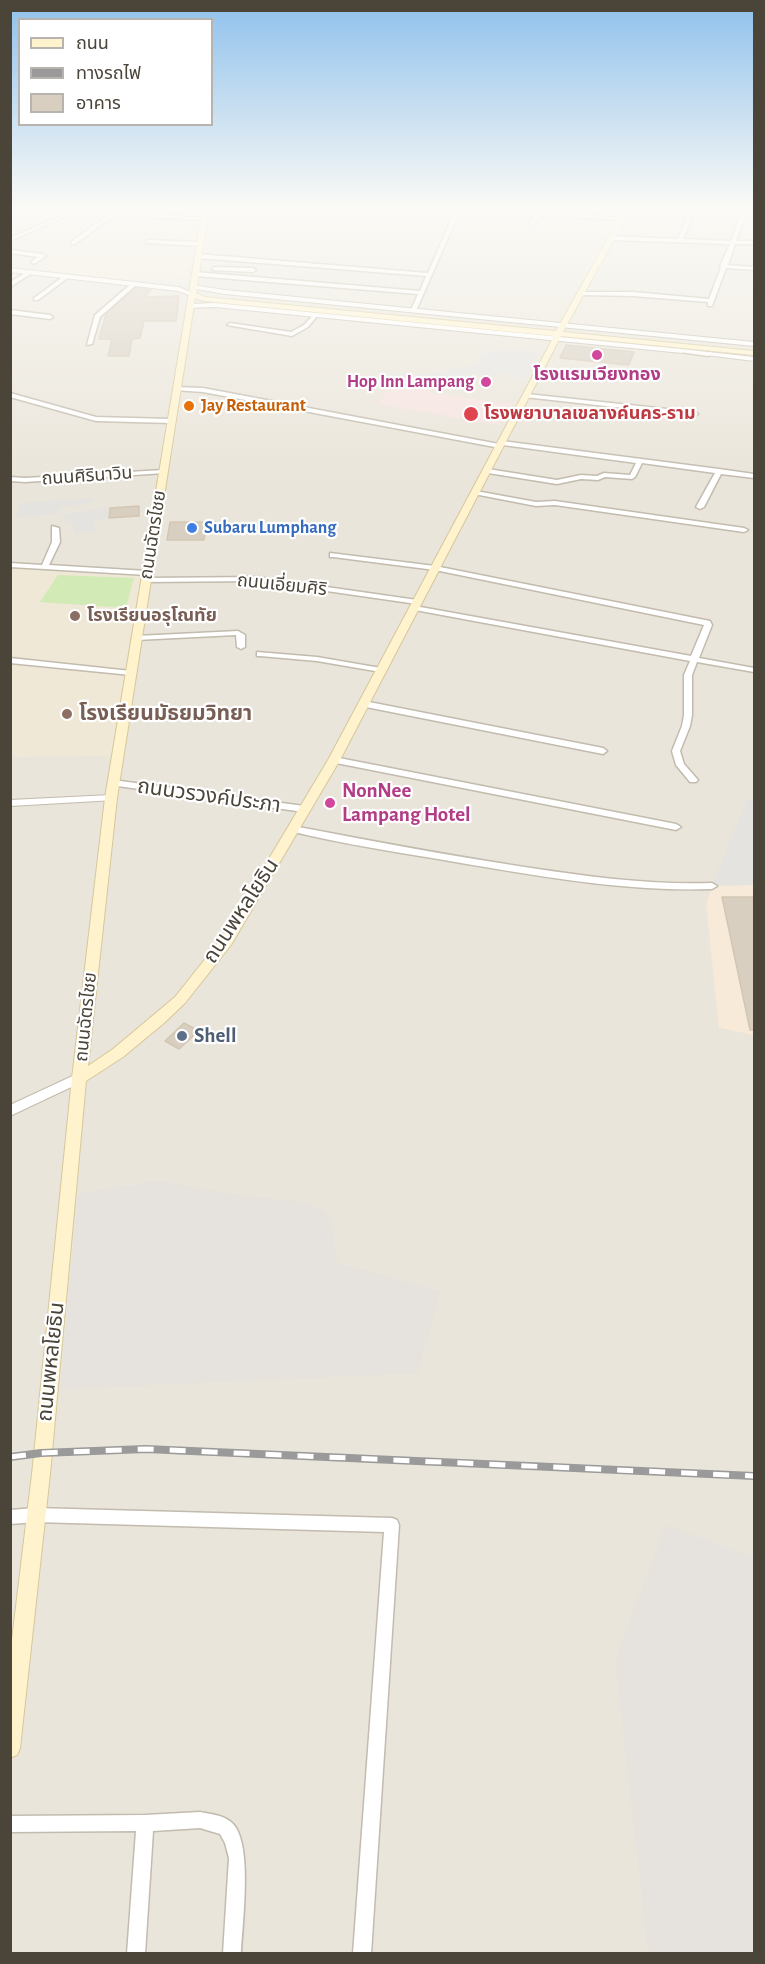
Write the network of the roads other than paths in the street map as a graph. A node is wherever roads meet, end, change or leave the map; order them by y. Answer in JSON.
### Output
{"nodes":[{"id":1,"x":116,"y":300,"type":"edge"},
{"id":2,"x":191,"y":300,"type":"edge"},
{"id":3,"x":298,"y":300,"type":"edge"},
{"id":4,"x":418,"y":300,"type":"edge"},
{"id":5,"x":579,"y":300,"type":"edge"},
{"id":6,"x":682,"y":300,"type":"edge"},
{"id":7,"x":712,"y":300,"type":"edge"},
{"id":8,"x":190,"y":306,"type":"junction"},
{"id":9,"x":414,"y":310,"type":"junction"},
{"id":10,"x":10,"y":312,"type":"edge"},
{"id":11,"x":374,"y":314,"type":"junction"},
{"id":12,"x":315,"y":315,"type":"junction"},
{"id":13,"x":50,"y":317,"type":"dead end"},
{"id":14,"x":230,"y":325,"type":"dead end"},
{"id":15,"x":561,"y":332,"type":"junction"},
{"id":16,"x":89,"y":344,"type":"dead end"},
{"id":17,"x":685,"y":344,"type":"junction"},
{"id":18,"x":754,"y":344,"type":"edge"},
{"id":19,"x":754,"y":350,"type":"edge"},
{"id":20,"x":708,"y":354,"type":"joint"},
{"id":21,"x":754,"y":359,"type":"edge"},
{"id":22,"x":176,"y":389,"type":"junction"},
{"id":23,"x":10,"y":395,"type":"edge"},
{"id":24,"x":527,"y":396,"type":"junction"},
{"id":25,"x":695,"y":414,"type":"dead end"},
{"id":26,"x":171,"y":421,"type":"junction"},
{"id":27,"x":501,"y":445,"type":"junction"},
{"id":28,"x":640,"y":461,"type":"junction"},
{"id":29,"x":163,"y":471,"type":"junction"},
{"id":30,"x":488,"y":471,"type":"junction"},
{"id":31,"x":719,"y":471,"type":"junction"},
{"id":32,"x":754,"y":476,"type":"edge"},
{"id":33,"x":10,"y":479,"type":"edge"},
{"id":34,"x":476,"y":493,"type":"junction"},
{"id":35,"x":700,"y":507,"type":"dead end"},
{"id":36,"x":55,"y":528,"type":"dead end"},
{"id":37,"x":744,"y":530,"type":"dead end"},
{"id":38,"x":333,"y":555,"type":"dead end"},
{"id":39,"x":10,"y":565,"type":"edge"},
{"id":40,"x":44,"y":568,"type":"junction"},
{"id":41,"x":435,"y":568,"type":"junction"},
{"id":42,"x":146,"y":577,"type":"junction"},
{"id":43,"x":416,"y":605,"type":"junction"},
{"id":44,"x":136,"y":638,"type":"junction"},
{"id":45,"x":241,"y":647,"type":"dead end"},
{"id":46,"x":261,"y":654,"type":"dead end"},
{"id":47,"x":10,"y":660,"type":"edge"},
{"id":48,"x":694,"y":660,"type":"junction"},
{"id":49,"x":381,"y":670,"type":"junction"},
{"id":50,"x":754,"y":670,"type":"edge"},
{"id":51,"x":131,"y":673,"type":"junction"},
{"id":52,"x":364,"y":704,"type":"junction"},
{"id":53,"x":603,"y":751,"type":"dead end"},
{"id":54,"x":334,"y":760,"type":"junction"},
{"id":55,"x":693,"y":780,"type":"dead end"},
{"id":56,"x":113,"y":783,"type":"junction"},
{"id":57,"x":111,"y":798,"type":"junction"},
{"id":58,"x":10,"y":803,"type":"edge"},
{"id":59,"x":304,"y":809,"type":"junction"},
{"id":60,"x":676,"y":827,"type":"dead end"},
{"id":61,"x":292,"y":829,"type":"junction"},
{"id":62,"x":712,"y":886,"type":"dead end"},
{"id":63,"x":80,"y":1078,"type":"junction"},
{"id":64,"x":10,"y":1111,"type":"edge"},
{"id":65,"x":36,"y":1515,"type":"junction"},
{"id":66,"x":10,"y":1517,"type":"edge"},
{"id":67,"x":10,"y":1749,"type":"edge"},
{"id":68,"x":145,"y":1823,"type":"junction"},
{"id":69,"x":10,"y":1824,"type":"edge"},
{"id":70,"x":136,"y":1953,"type":"edge"},
{"id":71,"x":232,"y":1953,"type":"edge"},
{"id":72,"x":362,"y":1953,"type":"edge"}],
"edges":[{"from":1,"to":16,"type":"street"},
{"from":2,"to":8,"type":"main road","name":"ถนนฉัตรไชย"},
{"from":3,"to":11,"type":"main road"},
{"from":4,"to":9,"type":"street"},
{"from":5,"to":15,"type":"main road","name":"ถนนพหลโยธิน"},
{"from":6,"to":7,"type":"street"},
{"from":8,"to":12,"type":"street"},
{"from":8,"to":22,"type":"main road","name":"ถนนฉัตรไชย"},
{"from":9,"to":11,"type":"street"},
{"from":9,"to":15,"type":"street"},
{"from":10,"to":13,"type":"street"},
{"from":11,"to":12,"type":"street"},
{"from":11,"to":15,"type":"main road"},
{"from":12,"to":14,"type":"street"},
{"from":15,"to":17,"type":"main road"},
{"from":15,"to":24,"type":"main road","name":"ถนนพหลโยธิน"},
{"from":17,"to":18,"type":"street"},
{"from":17,"to":19,"type":"main road"},
{"from":17,"to":19,"type":"main road"},
{"from":17,"to":20,"type":"street"},
{"from":20,"to":21,"type":"street"},
{"from":22,"to":26,"type":"main road","name":"ถนนฉัตรไชย"},
{"from":22,"to":27,"type":"street"},
{"from":23,"to":26,"type":"street"},
{"from":24,"to":25,"type":"street"},
{"from":24,"to":27,"type":"main road","name":"ถนนพหลโยธิน"},
{"from":26,"to":29,"type":"main road","name":"ถนนฉัตรไชย"},
{"from":27,"to":28,"type":"street"},
{"from":27,"to":30,"type":"main road","name":"ถนนพหลโยธิน"},
{"from":28,"to":30,"type":"street"},
{"from":28,"to":31,"type":"street"},
{"from":29,"to":33,"type":"street","name":"ถนนศิรินาวิน"},
{"from":29,"to":42,"type":"main road","name":"ถนนฉัตรไชย"},
{"from":30,"to":34,"type":"main road","name":"ถนนพหลโยธิน"},
{"from":31,"to":32,"type":"street"},
{"from":31,"to":35,"type":"street"},
{"from":34,"to":37,"type":"street"},
{"from":34,"to":41,"type":"main road","name":"ถนนพหลโยธิน"},
{"from":36,"to":40,"type":"street"},
{"from":38,"to":41,"type":"street"},
{"from":39,"to":40,"type":"street","name":"ถนนเอี่ยมศิริ"},
{"from":40,"to":42,"type":"street","name":"ถนนเอี่ยมศิริ"},
{"from":41,"to":43,"type":"main road","name":"ถนนพหลโยธิน"},
{"from":41,"to":48,"type":"street"},
{"from":42,"to":43,"type":"street","name":"ถนนเอี่ยมศิริ"},
{"from":42,"to":44,"type":"main road","name":"ถนนฉัตรไชย"},
{"from":43,"to":48,"type":"street","name":"ถนนเอี่ยมศิริ"},
{"from":43,"to":49,"type":"main road","name":"ถนนพหลโยธิน"},
{"from":44,"to":45,"type":"street"},
{"from":44,"to":51,"type":"main road","name":"ถนนฉัตรไชย"},
{"from":46,"to":49,"type":"street"},
{"from":47,"to":51,"type":"street"},
{"from":48,"to":50,"type":"street","name":"ถนนเอี่ยมศิริ"},
{"from":48,"to":55,"type":"street"},
{"from":49,"to":52,"type":"main road","name":"ถนนพหลโยธิน"},
{"from":51,"to":56,"type":"main road","name":"ถนนฉัตรไชย"},
{"from":52,"to":53,"type":"street"},
{"from":52,"to":54,"type":"main road","name":"ถนนพหลโยธิน"},
{"from":54,"to":59,"type":"main road","name":"ถนนพหลโยธิน"},
{"from":54,"to":60,"type":"street"},
{"from":56,"to":57,"type":"main road","name":"ถนนฉัตรไชย"},
{"from":56,"to":59,"type":"street","name":"ถนนวรวงค์ประภา"},
{"from":57,"to":58,"type":"street"},
{"from":57,"to":63,"type":"main road","name":"ถนนฉัตรไชย"},
{"from":59,"to":61,"type":"main road","name":"ถนนพหลโยธิน"},
{"from":61,"to":62,"type":"street"},
{"from":61,"to":63,"type":"main road","name":"ถนนพหลโยธิน"},
{"from":63,"to":64,"type":"street"},
{"from":63,"to":65,"type":"main road","name":"ถนนพหลโยธิน"},
{"from":65,"to":66,"type":"street"},
{"from":65,"to":67,"type":"main road","name":"ถนนพหลโยธิน"},
{"from":65,"to":72,"type":"street"},
{"from":68,"to":69,"type":"street"},
{"from":68,"to":70,"type":"street"},
{"from":68,"to":71,"type":"street"}]}
